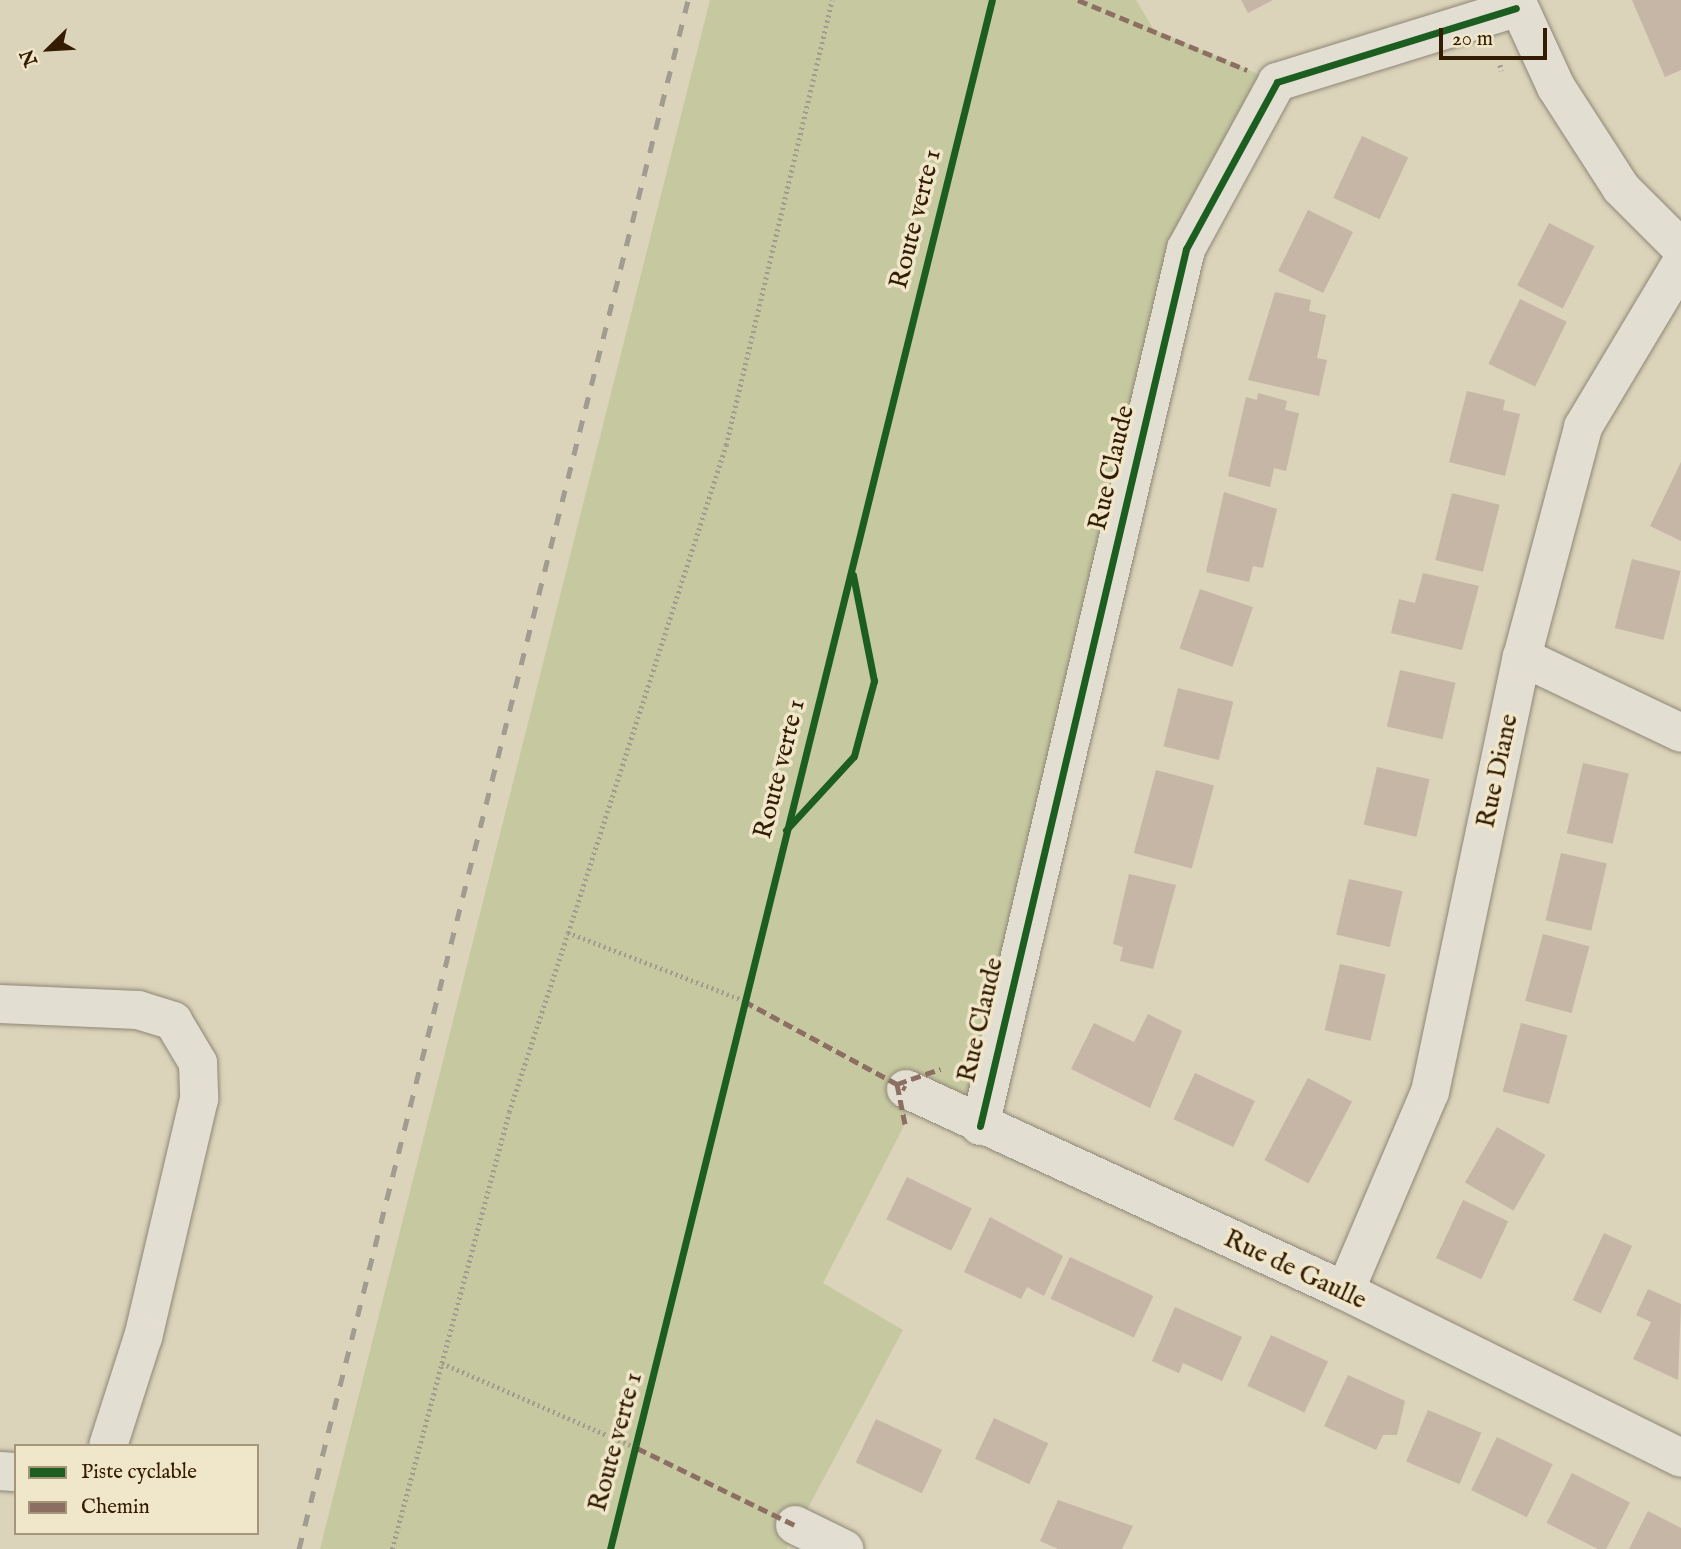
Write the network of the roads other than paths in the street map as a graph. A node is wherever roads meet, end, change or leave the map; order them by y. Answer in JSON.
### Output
{"nodes":[{"id":1,"x":1516,"y":4,"type":"edge"},
{"id":2,"x":1681,"y":248,"type":"edge"},
{"id":3,"x":1681,"y":263,"type":"edge"},
{"id":4,"x":1522,"y":657,"type":"junction"},
{"id":5,"x":1681,"y":733,"type":"edge"},
{"id":6,"x":0,"y":1004,"type":"edge"},
{"id":7,"x":906,"y":1089,"type":"dead end"},
{"id":8,"x":980,"y":1126,"type":"junction"},
{"id":9,"x":1345,"y":1291,"type":"junction"},
{"id":10,"x":109,"y":1444,"type":"edge"},
{"id":11,"x":1681,"y":1458,"type":"edge"},
{"id":12,"x":795,"y":1525,"type":"dead end"},
{"id":13,"x":844,"y":1549,"type":"edge"}],
"edges":[{"from":1,"to":2,"type":"street"},
{"from":1,"to":8,"type":"street","name":"Rue Claude"},
{"from":3,"to":4,"type":"street","name":"Rue Diane"},
{"from":4,"to":5,"type":"street"},
{"from":4,"to":9,"type":"street","name":"Rue Diane"},
{"from":6,"to":10,"type":"street"},
{"from":7,"to":8,"type":"street","name":"Rue de Gaulle"},
{"from":8,"to":9,"type":"street","name":"Rue de Gaulle"},
{"from":9,"to":11,"type":"street","name":"Rue de Gaulle"},
{"from":12,"to":13,"type":"street"}]}
